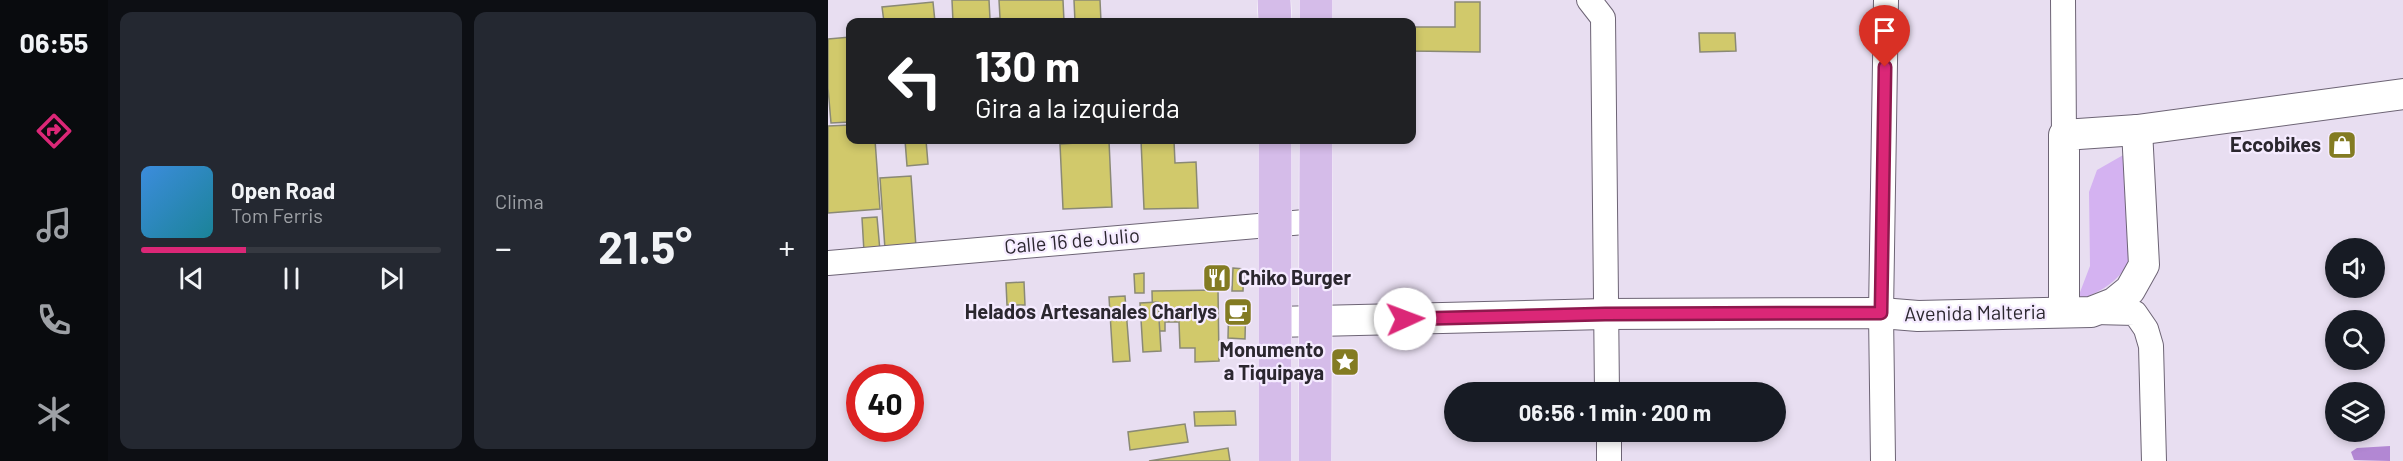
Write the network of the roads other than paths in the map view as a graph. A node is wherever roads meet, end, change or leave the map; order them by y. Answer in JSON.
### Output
{"nodes":[{"id":1,"x":1274,"y":0,"type":"edge"},
{"id":2,"x":1316,"y":0,"type":"edge"},
{"id":3,"x":1589,"y":0,"type":"edge"},
{"id":4,"x":1886,"y":0,"type":"edge"},
{"id":5,"x":2062,"y":0,"type":"edge"},
{"id":6,"x":1275,"y":18,"type":"edge"},
{"id":7,"x":1316,"y":18,"type":"edge"},
{"id":8,"x":2403,"y":94,"type":"edge"},
{"id":9,"x":2137,"y":130,"type":"junction"},
{"id":10,"x":2064,"y":135,"type":"junction"},
{"id":11,"x":1275,"y":144,"type":"edge"},
{"id":12,"x":1316,"y":144,"type":"edge"},
{"id":13,"x":1316,"y":221,"type":"junction"},
{"id":14,"x":1275,"y":223,"type":"junction"},
{"id":15,"x":828,"y":263,"type":"edge"},
{"id":16,"x":2078,"y":312,"type":"junction"},
{"id":17,"x":1881,"y":313,"type":"junction"},
{"id":18,"x":1605,"y":314,"type":"junction"},
{"id":19,"x":1275,"y":322,"type":"junction"},
{"id":20,"x":1316,"y":322,"type":"junction"},
{"id":21,"x":1607,"y":382,"type":"edge"},
{"id":22,"x":1609,"y":442,"type":"edge"},
{"id":23,"x":1275,"y":461,"type":"edge"},
{"id":24,"x":1315,"y":461,"type":"edge"},
{"id":25,"x":1610,"y":461,"type":"edge"},
{"id":26,"x":1883,"y":461,"type":"edge"},
{"id":27,"x":2154,"y":461,"type":"edge"}],
"edges":[{"from":1,"to":6,"type":"main road"},
{"from":2,"to":7,"type":"main road"},
{"from":3,"to":18,"type":"street"},
{"from":4,"to":17,"type":"street"},
{"from":5,"to":10,"type":"street"},
{"from":8,"to":9,"type":"street"},
{"from":9,"to":10,"type":"street"},
{"from":9,"to":16,"type":"street","name":"Avenida Malteria"},
{"from":10,"to":16,"type":"street","name":"Avenida Malteria"},
{"from":11,"to":14,"type":"main road"},
{"from":12,"to":13,"type":"main road"},
{"from":13,"to":14,"type":"street","name":"Calle 16 de Julio"},
{"from":13,"to":20,"type":"main road"},
{"from":14,"to":15,"type":"street","name":"Calle 16 de Julio"},
{"from":14,"to":19,"type":"main road"},
{"from":16,"to":17,"type":"street","name":"Avenida Malteria"},
{"from":16,"to":27,"type":"street","name":"Avenida Malteria"},
{"from":17,"to":18,"type":"street","name":"Avenida Malteria"},
{"from":17,"to":26,"type":"street"},
{"from":18,"to":20,"type":"street","name":"Avenida Malteria"},
{"from":18,"to":21,"type":"street"},
{"from":19,"to":20,"type":"street","name":"Avenida Malteria"},
{"from":19,"to":23,"type":"main road"},
{"from":20,"to":24,"type":"main road"},
{"from":22,"to":25,"type":"street"}]}
